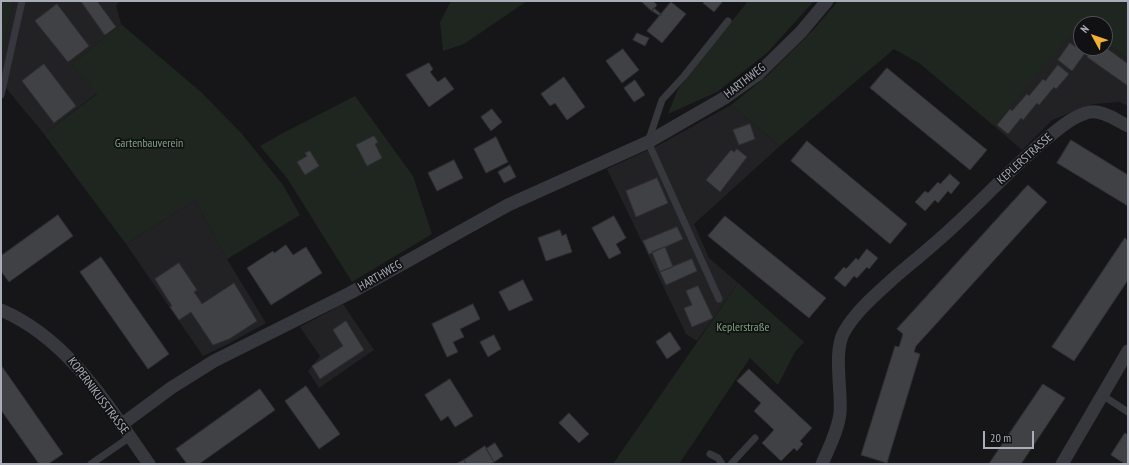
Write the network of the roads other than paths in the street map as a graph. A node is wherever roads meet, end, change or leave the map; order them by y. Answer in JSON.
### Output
{"nodes":[{"id":1,"x":22,"y":1,"type":"edge"},
{"id":2,"x":827,"y":1,"type":"edge"},
{"id":3,"x":728,"y":21,"type":"dead end"},
{"id":4,"x":1,"y":95,"type":"edge"},
{"id":5,"x":1128,"y":126,"type":"edge"},
{"id":6,"x":648,"y":142,"type":"junction"},
{"id":7,"x":720,"y":299,"type":"dead end"},
{"id":8,"x":1,"y":310,"type":"edge"},
{"id":9,"x":1128,"y":350,"type":"edge"},
{"id":10,"x":1102,"y":395,"type":"junction"},
{"id":11,"x":1128,"y":412,"type":"edge"},
{"id":12,"x":121,"y":425,"type":"junction"},
{"id":13,"x":130,"y":437,"type":"junction"},
{"id":14,"x":755,"y":438,"type":"dead end"},
{"id":15,"x":710,"y":454,"type":"dead end"},
{"id":16,"x":91,"y":464,"type":"edge"},
{"id":17,"x":149,"y":464,"type":"edge"},
{"id":18,"x":722,"y":464,"type":"edge"},
{"id":19,"x":731,"y":464,"type":"edge"},
{"id":20,"x":822,"y":464,"type":"edge"},
{"id":21,"x":1062,"y":464,"type":"edge"}],
"edges":[{"from":1,"to":4,"type":"lane"},
{"from":2,"to":6,"type":"street","name":"HARTHWEG"},
{"from":3,"to":6,"type":"lane"},
{"from":5,"to":20,"type":"street","name":"KEPLERSTRASSE"},
{"from":6,"to":7,"type":"lane"},
{"from":6,"to":12,"type":"street","name":"HARTHWEG"},
{"from":8,"to":12,"type":"street","name":"KOPERNIKUSSTRASSE"},
{"from":9,"to":10,"type":"street"},
{"from":10,"to":11,"type":"lane"},
{"from":10,"to":21,"type":"street"},
{"from":12,"to":13,"type":"street","name":"KOPERNIKUSSTRASSE"},
{"from":13,"to":16,"type":"lane"},
{"from":13,"to":17,"type":"street","name":"KOPERNIKUSSTRASSE"},
{"from":14,"to":19,"type":"lane"},
{"from":15,"to":18,"type":"lane"}]}
